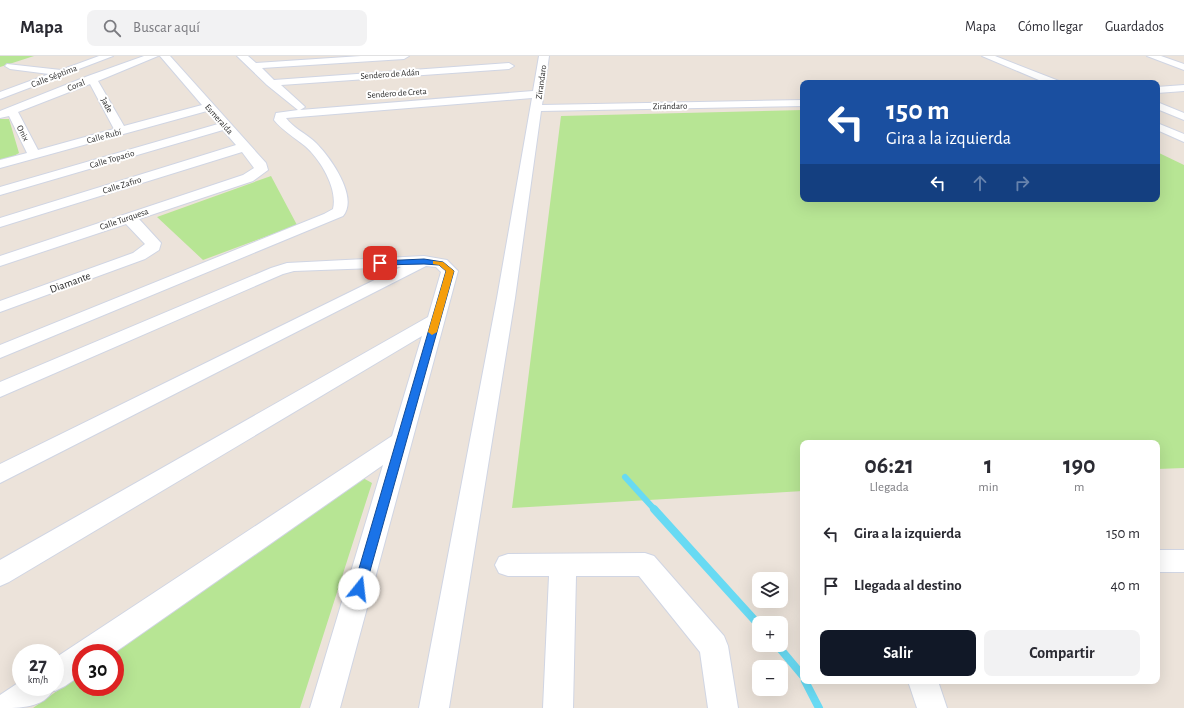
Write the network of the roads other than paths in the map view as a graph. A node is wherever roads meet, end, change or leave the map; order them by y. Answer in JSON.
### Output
{"nodes":[{"id":1,"x":108,"y":56,"type":"edge"},
{"id":2,"x":153,"y":56,"type":"edge"},
{"id":3,"x":165,"y":56,"type":"edge"},
{"id":4,"x":242,"y":56,"type":"edge"},
{"id":5,"x":404,"y":56,"type":"edge"},
{"id":6,"x":544,"y":56,"type":"edge"},
{"id":7,"x":987,"y":56,"type":"edge"},
{"id":8,"x":1152,"y":56,"type":"edge"},
{"id":9,"x":32,"y":58,"type":"dead end"},
{"id":10,"x":510,"y":61,"type":"edge"},
{"id":11,"x":10,"y":66,"type":"junction"},
{"id":12,"x":254,"y":66,"type":"junction"},
{"id":13,"x":1184,"y":67,"type":"edge"},
{"id":14,"x":0,"y":69,"type":"edge"},
{"id":15,"x":41,"y":70,"type":"junction"},
{"id":16,"x":62,"y":73,"type":"junction"},
{"id":17,"x":21,"y":77,"type":"dead end"},
{"id":18,"x":92,"y":78,"type":"junction"},
{"id":19,"x":1047,"y":80,"type":"edge"},
{"id":20,"x":271,"y":83,"type":"junction"},
{"id":21,"x":503,"y":84,"type":"dead end"},
{"id":22,"x":21,"y":88,"type":"junction"},
{"id":23,"x":1184,"y":88,"type":"edge"},
{"id":24,"x":1160,"y":90,"type":"edge"},
{"id":25,"x":54,"y":94,"type":"junction"},
{"id":26,"x":539,"y":94,"type":"junction"},
{"id":27,"x":0,"y":96,"type":"edge"},
{"id":28,"x":299,"y":102,"type":"dead end"},
{"id":29,"x":800,"y":103,"type":"edge"},
{"id":30,"x":1184,"y":104,"type":"edge"},
{"id":31,"x":1160,"y":106,"type":"edge"},
{"id":32,"x":208,"y":107,"type":"junction"},
{"id":33,"x":1160,"y":107,"type":"edge"},
{"id":34,"x":541,"y":108,"type":"junction"},
{"id":35,"x":12,"y":111,"type":"junction"},
{"id":36,"x":0,"y":115,"type":"edge"},
{"id":37,"x":1184,"y":117,"type":"edge"},
{"id":38,"x":225,"y":126,"type":"junction"},
{"id":39,"x":1160,"y":127,"type":"edge"},
{"id":40,"x":121,"y":131,"type":"junction"},
{"id":41,"x":1184,"y":138,"type":"edge"},
{"id":42,"x":244,"y":147,"type":"junction"},
{"id":43,"x":34,"y":155,"type":"junction"},
{"id":44,"x":0,"y":164,"type":"edge"},
{"id":45,"x":248,"y":178,"type":"joint"},
{"id":46,"x":0,"y":191,"type":"edge"},
{"id":47,"x":129,"y":218,"type":"junction"},
{"id":48,"x":0,"y":223,"type":"edge"},
{"id":49,"x":0,"y":261,"type":"edge"},
{"id":50,"x":424,"y":261,"type":"junction"},
{"id":51,"x":0,"y":307,"type":"edge"},
{"id":52,"x":436,"y":320,"type":"junction"},
{"id":53,"x":0,"y":352,"type":"edge"},
{"id":54,"x":0,"y":390,"type":"edge"},
{"id":55,"x":401,"y":441,"type":"junction"},
{"id":56,"x":0,"y":474,"type":"edge"},
{"id":57,"x":1160,"y":561,"type":"edge"},
{"id":58,"x":1184,"y":561,"type":"edge"},
{"id":59,"x":563,"y":564,"type":"junction"},
{"id":60,"x":508,"y":565,"type":"dead end"},
{"id":61,"x":0,"y":574,"type":"edge"},
{"id":62,"x":102,"y":644,"type":"edge"},
{"id":63,"x":924,"y":684,"type":"edge"},
{"id":64,"x":26,"y":696,"type":"edge"},
{"id":65,"x":8,"y":708,"type":"edge"},
{"id":66,"x":325,"y":708,"type":"edge"},
{"id":67,"x":434,"y":708,"type":"edge"},
{"id":68,"x":558,"y":708,"type":"edge"},
{"id":69,"x":723,"y":708,"type":"edge"},
{"id":70,"x":932,"y":708,"type":"edge"}],
"edges":[{"from":1,"to":16,"type":"street","name":"Calle Séptima"},
{"from":2,"to":18,"type":"street","name":"Coral"},
{"from":3,"to":32,"type":"street","name":"Esmeralda"},
{"from":4,"to":12,"type":"street"},
{"from":5,"to":12,"type":"street"},
{"from":6,"to":26,"type":"street","name":"Zirandaro"},
{"from":7,"to":19,"type":"street"},
{"from":8,"to":13,"type":"street"},
{"from":9,"to":11,"type":"street"},
{"from":10,"to":20,"type":"street","name":"Sendero de Adán"},
{"from":10,"to":21,"type":"street"},
{"from":11,"to":14,"type":"street"},
{"from":11,"to":15,"type":"street"},
{"from":12,"to":20,"type":"street"},
{"from":15,"to":16,"type":"street"},
{"from":15,"to":17,"type":"street"},
{"from":16,"to":22,"type":"street","name":"Calle Séptima"},
{"from":18,"to":25,"type":"street","name":"Coral"},
{"from":18,"to":40,"type":"street","name":"Jade"},
{"from":20,"to":28,"type":"street"},
{"from":22,"to":25,"type":"street"},
{"from":22,"to":27,"type":"street","name":"Calle Séptima"},
{"from":23,"to":24,"type":"street"},
{"from":25,"to":35,"type":"street","name":"Coral"},
{"from":26,"to":34,"type":"street","name":"Zirandaro"},
{"from":26,"to":53,"type":"street"},
{"from":29,"to":34,"type":"street","name":"Zirándaro"},
{"from":30,"to":31,"type":"street"},
{"from":32,"to":38,"type":"street","name":"Esmeralda"},
{"from":32,"to":40,"type":"street","name":"Calle Rubí"},
{"from":33,"to":37,"type":"street"},
{"from":34,"to":67,"type":"street","name":"Zirandaro"},
{"from":35,"to":36,"type":"street","name":"Coral"},
{"from":35,"to":43,"type":"street","name":"Onix"},
{"from":38,"to":42,"type":"street","name":"Esmeralda"},
{"from":38,"to":46,"type":"street","name":"Calle Topacio"},
{"from":39,"to":41,"type":"street"},
{"from":40,"to":43,"type":"street","name":"Calle Rubí"},
{"from":42,"to":45,"type":"street","name":"Esmeralda"},
{"from":42,"to":48,"type":"street","name":"Calle Zafiro"},
{"from":43,"to":44,"type":"street","name":"Calle Rubí"},
{"from":45,"to":47,"type":"street","name":"Calle Turquesa"},
{"from":47,"to":49,"type":"street","name":"Calle Turquesa"},
{"from":47,"to":51,"type":"street","name":"Diamante"},
{"from":50,"to":52,"type":"street"},
{"from":50,"to":54,"type":"street"},
{"from":50,"to":56,"type":"street"},
{"from":52,"to":55,"type":"street"},
{"from":52,"to":61,"type":"street"},
{"from":55,"to":62,"type":"street"},
{"from":55,"to":66,"type":"street"},
{"from":57,"to":58,"type":"street"},
{"from":59,"to":60,"type":"street"},
{"from":59,"to":68,"type":"street"},
{"from":59,"to":69,"type":"street"},
{"from":63,"to":70,"type":"street"},
{"from":64,"to":65,"type":"street"}]}
